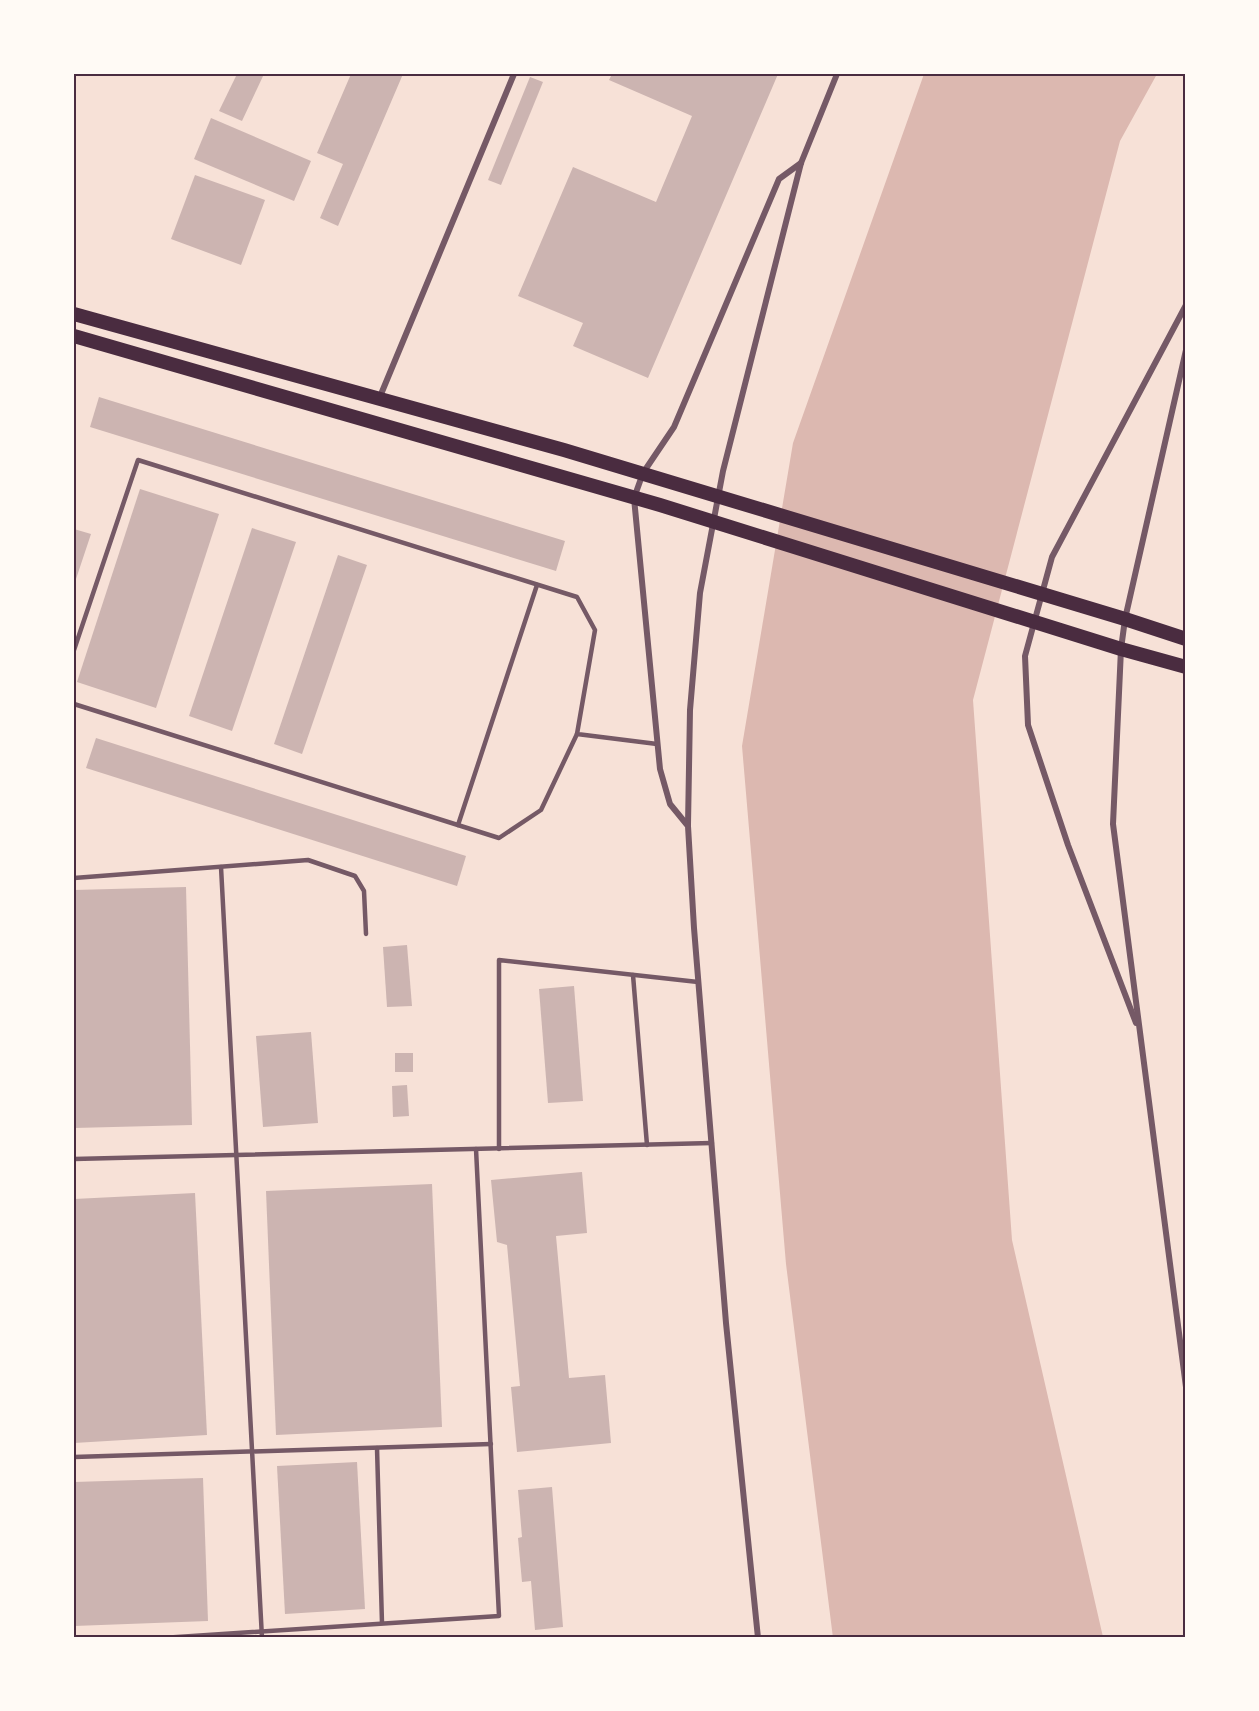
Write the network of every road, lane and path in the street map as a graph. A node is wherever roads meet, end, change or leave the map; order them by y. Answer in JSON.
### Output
{"nodes":[{"id":1,"x":514,"y":74,"type":"edge"},
{"id":2,"x":837,"y":74,"type":"edge"},
{"id":3,"x":801,"y":163,"type":"junction"},
{"id":4,"x":1185,"y":305,"type":"edge"},
{"id":5,"x":75,"y":318,"type":"edge"},
{"id":6,"x":74,"y":336,"type":"edge"},
{"id":7,"x":1185,"y":350,"type":"edge"},
{"id":8,"x":379,"y":400,"type":"junction"},
{"id":9,"x":643,"y":474,"type":"junction"},
{"id":10,"x":634,"y":498,"type":"junction"},
{"id":11,"x":537,"y":585,"type":"junction"},
{"id":12,"x":1125,"y":619,"type":"junction"},
{"id":13,"x":1185,"y":639,"type":"edge"},
{"id":14,"x":1120,"y":649,"type":"junction"},
{"id":15,"x":74,"y":650,"type":"edge"},
{"id":16,"x":1185,"y":667,"type":"edge"},
{"id":17,"x":74,"y":704,"type":"edge"},
{"id":18,"x":577,"y":734,"type":"junction"},
{"id":19,"x":657,"y":744,"type":"junction"},
{"id":20,"x":458,"y":825,"type":"junction"},
{"id":21,"x":688,"y":826,"type":"junction"},
{"id":22,"x":221,"y":867,"type":"junction"},
{"id":23,"x":74,"y":878,"type":"edge"},
{"id":24,"x":366,"y":934,"type":"dead end"},
{"id":25,"x":633,"y":975,"type":"junction"},
{"id":26,"x":698,"y":982,"type":"junction"},
{"id":27,"x":1140,"y":1035,"type":"junction"},
{"id":28,"x":711,"y":1143,"type":"junction"},
{"id":29,"x":647,"y":1145,"type":"junction"},
{"id":30,"x":476,"y":1149,"type":"junction"},
{"id":31,"x":499,"y":1149,"type":"junction"},
{"id":32,"x":236,"y":1155,"type":"junction"},
{"id":33,"x":74,"y":1159,"type":"edge"},
{"id":34,"x":1185,"y":1388,"type":"edge"},
{"id":35,"x":491,"y":1444,"type":"junction"},
{"id":36,"x":377,"y":1448,"type":"junction"},
{"id":37,"x":252,"y":1452,"type":"junction"},
{"id":38,"x":74,"y":1457,"type":"edge"},
{"id":39,"x":382,"y":1623,"type":"junction"},
{"id":40,"x":262,"y":1631,"type":"junction"},
{"id":41,"x":162,"y":1638,"type":"edge"},
{"id":42,"x":262,"y":1638,"type":"edge"},
{"id":43,"x":758,"y":1638,"type":"edge"}],
"edges":[{"from":1,"to":8,"type":"street"},
{"from":2,"to":3,"type":"street"},
{"from":3,"to":9,"type":"street"},
{"from":3,"to":21,"type":"street"},
{"from":4,"to":27,"type":"street"},
{"from":5,"to":8,"type":"highway"},
{"from":6,"to":10,"type":"highway"},
{"from":7,"to":12,"type":"street"},
{"from":8,"to":9,"type":"highway"},
{"from":9,"to":10,"type":"street"},
{"from":9,"to":12,"type":"highway"},
{"from":10,"to":14,"type":"highway"},
{"from":10,"to":19,"type":"street"},
{"from":11,"to":15,"type":"lane"},
{"from":11,"to":18,"type":"lane"},
{"from":11,"to":20,"type":"lane"},
{"from":12,"to":13,"type":"highway"},
{"from":12,"to":14,"type":"street"},
{"from":14,"to":16,"type":"highway"},
{"from":14,"to":27,"type":"street"},
{"from":17,"to":20,"type":"lane"},
{"from":18,"to":19,"type":"lane"},
{"from":18,"to":20,"type":"lane"},
{"from":19,"to":21,"type":"street"},
{"from":21,"to":26,"type":"street"},
{"from":22,"to":23,"type":"lane"},
{"from":22,"to":24,"type":"lane"},
{"from":22,"to":32,"type":"lane"},
{"from":25,"to":26,"type":"lane"},
{"from":25,"to":29,"type":"lane"},
{"from":25,"to":31,"type":"lane"},
{"from":26,"to":28,"type":"street"},
{"from":27,"to":34,"type":"street"},
{"from":28,"to":29,"type":"lane"},
{"from":28,"to":43,"type":"street"},
{"from":29,"to":31,"type":"lane"},
{"from":30,"to":31,"type":"lane"},
{"from":30,"to":32,"type":"lane"},
{"from":30,"to":35,"type":"lane"},
{"from":32,"to":33,"type":"lane"},
{"from":32,"to":37,"type":"lane"},
{"from":35,"to":36,"type":"lane"},
{"from":35,"to":39,"type":"lane"},
{"from":36,"to":37,"type":"lane"},
{"from":36,"to":39,"type":"lane"},
{"from":37,"to":38,"type":"lane"},
{"from":37,"to":40,"type":"lane"},
{"from":39,"to":40,"type":"lane"},
{"from":40,"to":41,"type":"lane"},
{"from":40,"to":42,"type":"lane"}]}
